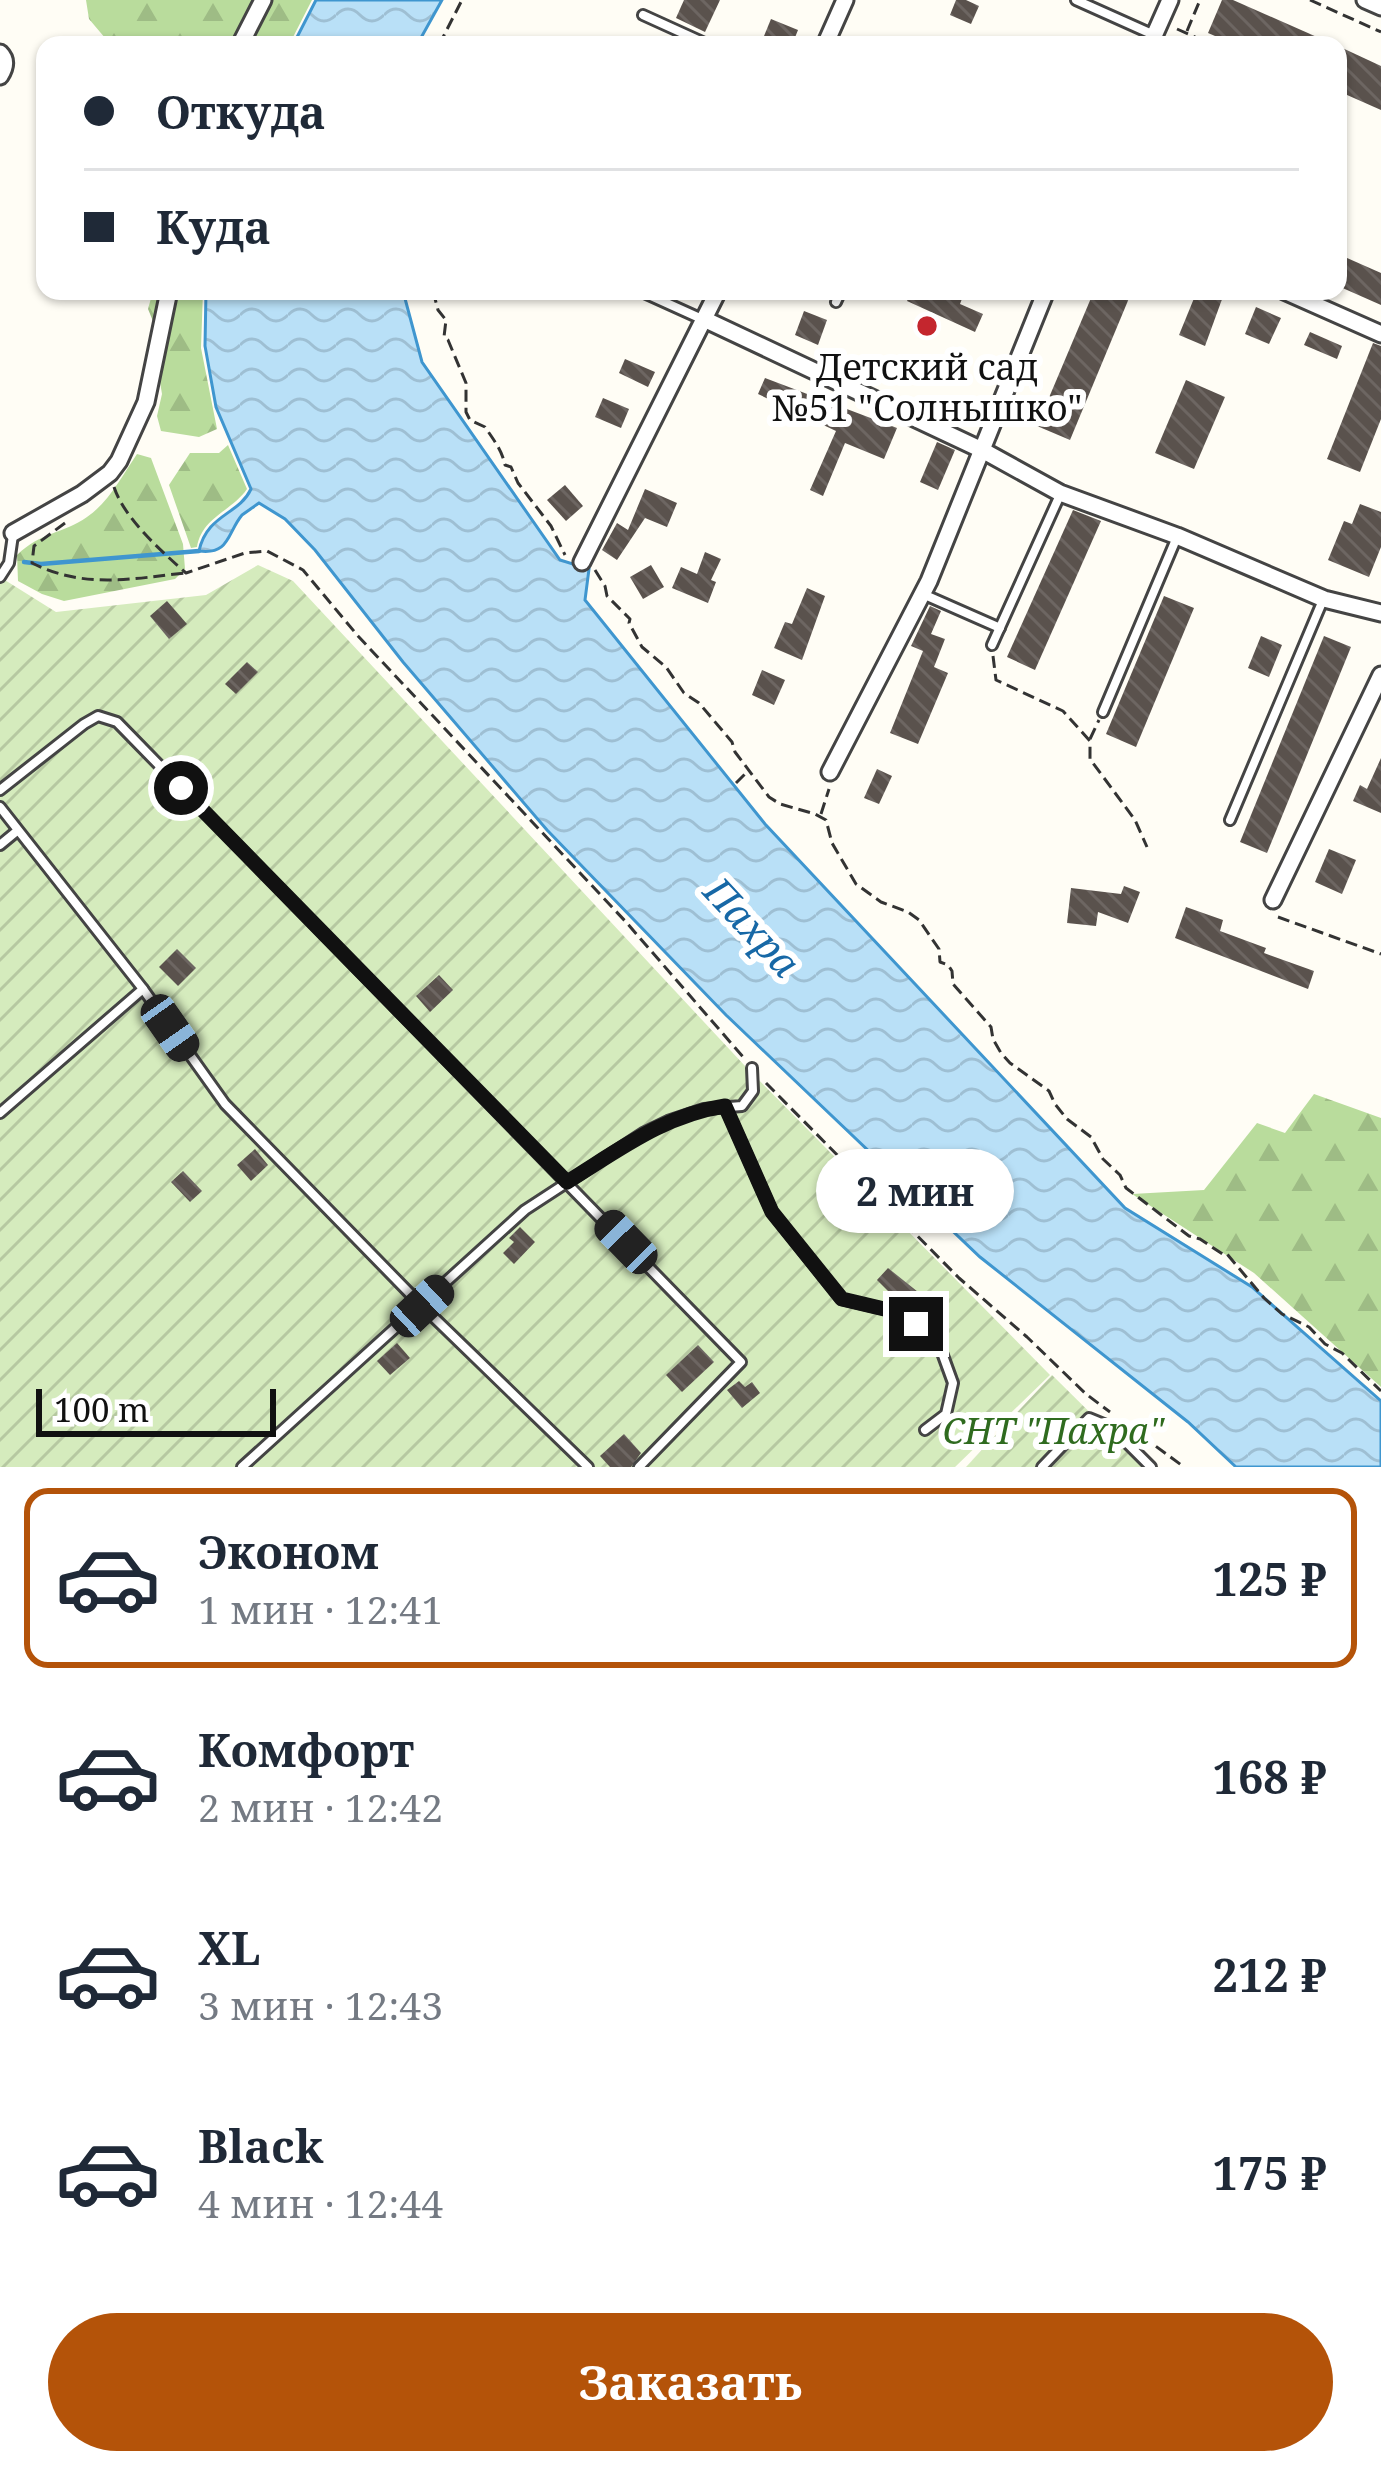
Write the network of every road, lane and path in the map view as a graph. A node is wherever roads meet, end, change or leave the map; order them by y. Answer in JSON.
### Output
{"nodes":[{"id":1,"x":263,"y":0,"type":"edge"},
{"id":2,"x":463,"y":0,"type":"edge"},
{"id":3,"x":845,"y":0,"type":"edge"},
{"id":4,"x":1076,"y":0,"type":"edge"},
{"id":5,"x":1170,"y":0,"type":"edge"},
{"id":6,"x":1200,"y":0,"type":"edge"},
{"id":7,"x":1310,"y":0,"type":"edge"},
{"id":8,"x":1365,"y":0,"type":"edge"},
{"id":9,"x":1381,"y":7,"type":"edge"},
{"id":10,"x":643,"y":15,"type":"dead end"},
{"id":11,"x":1381,"y":32,"type":"edge"},
{"id":12,"x":1186,"y":33,"type":"junction"},
{"id":13,"x":1155,"y":34,"type":"edge"},
{"id":14,"x":245,"y":36,"type":"edge"},
{"id":15,"x":444,"y":36,"type":"edge"},
{"id":16,"x":689,"y":36,"type":"edge"},
{"id":17,"x":829,"y":36,"type":"edge"},
{"id":18,"x":1193,"y":36,"type":"edge"},
{"id":19,"x":167,"y":300,"type":"edge"},
{"id":20,"x":434,"y":300,"type":"edge"},
{"id":21,"x":660,"y":300,"type":"edge"},
{"id":22,"x":714,"y":300,"type":"edge"},
{"id":23,"x":1042,"y":300,"type":"edge"},
{"id":24,"x":1304,"y":300,"type":"edge"},
{"id":25,"x":706,"y":320,"type":"junction"},
{"id":26,"x":1381,"y":334,"type":"edge"},
{"id":27,"x":982,"y":450,"type":"junction"},
{"id":28,"x":110,"y":473,"type":"junction"},
{"id":29,"x":1060,"y":494,"type":"junction"},
{"id":30,"x":69,"y":520,"type":"dead end"},
{"id":31,"x":13,"y":533,"type":"joint"},
{"id":32,"x":1178,"y":536,"type":"junction"},
{"id":33,"x":582,"y":562,"type":"junction"},
{"id":34,"x":186,"y":573,"type":"junction"},
{"id":35,"x":0,"y":577,"type":"edge"},
{"id":36,"x":922,"y":593,"type":"junction"},
{"id":37,"x":1324,"y":599,"type":"junction"},
{"id":38,"x":1381,"y":613,"type":"edge"},
{"id":39,"x":1000,"y":628,"type":"junction"},
{"id":40,"x":992,"y":645,"type":"joint"},
{"id":41,"x":1381,"y":676,"type":"edge"},
{"id":42,"x":1103,"y":712,"type":"joint"},
{"id":43,"x":1090,"y":741,"type":"junction"},
{"id":44,"x":748,"y":771,"type":"junction"},
{"id":45,"x":830,"y":772,"type":"joint"},
{"id":46,"x":736,"y":782,"type":"dead end"},
{"id":47,"x":0,"y":790,"type":"edge"},
{"id":48,"x":0,"y":807,"type":"edge"},
{"id":49,"x":820,"y":816,"type":"junction"},
{"id":50,"x":1230,"y":820,"type":"dead end"},
{"id":51,"x":16,"y":831,"type":"junction"},
{"id":52,"x":0,"y":845,"type":"edge"},
{"id":53,"x":1147,"y":847,"type":"dead end"},
{"id":54,"x":1273,"y":900,"type":"dead end"},
{"id":55,"x":1278,"y":917,"type":"dead end"},
{"id":56,"x":1381,"y":954,"type":"edge"},
{"id":57,"x":142,"y":989,"type":"junction"},
{"id":58,"x":752,"y":1068,"type":"junction"},
{"id":59,"x":725,"y":1106,"type":"junction"},
{"id":60,"x":0,"y":1113,"type":"edge"},
{"id":61,"x":567,"y":1182,"type":"junction"},
{"id":62,"x":422,"y":1306,"type":"junction"},
{"id":63,"x":1381,"y":1391,"type":"edge"},
{"id":64,"x":925,"y":1430,"type":"dead end"},
{"id":65,"x":242,"y":1467,"type":"edge"},
{"id":66,"x":588,"y":1467,"type":"edge"},
{"id":67,"x":638,"y":1467,"type":"edge"},
{"id":68,"x":1042,"y":1467,"type":"edge"},
{"id":69,"x":1151,"y":1467,"type":"edge"},
{"id":70,"x":1184,"y":1467,"type":"edge"}],
"edges":[{"from":1,"to":14,"type":"street"},
{"from":2,"to":15,"type":"path"},
{"from":3,"to":17,"type":"street"},
{"from":4,"to":13,"type":"lane"},
{"from":5,"to":13,"type":"street"},
{"from":6,"to":12,"type":"path"},
{"from":7,"to":11,"type":"path"},
{"from":8,"to":9,"type":"street"},
{"from":10,"to":16,"type":"lane"},
{"from":12,"to":13,"type":"path"},
{"from":12,"to":18,"type":"path"},
{"from":19,"to":28,"type":"street"},
{"from":20,"to":33,"type":"path"},
{"from":21,"to":25,"type":"lane"},
{"from":22,"to":25,"type":"street"},
{"from":23,"to":27,"type":"street"},
{"from":24,"to":26,"type":"street"},
{"from":25,"to":27,"type":"street"},
{"from":25,"to":33,"type":"street"},
{"from":27,"to":29,"type":"street"},
{"from":27,"to":36,"type":"street"},
{"from":28,"to":31,"type":"street"},
{"from":28,"to":34,"type":"path"},
{"from":29,"to":32,"type":"street"},
{"from":29,"to":39,"type":"lane"},
{"from":30,"to":34,"type":"path"},
{"from":31,"to":35,"type":"lane"},
{"from":32,"to":37,"type":"street"},
{"from":32,"to":42,"type":"lane"},
{"from":33,"to":44,"type":"path"},
{"from":34,"to":58,"type":"path"},
{"from":36,"to":39,"type":"lane"},
{"from":36,"to":45,"type":"street"},
{"from":37,"to":38,"type":"street"},
{"from":37,"to":50,"type":"lane"},
{"from":39,"to":40,"type":"lane"},
{"from":40,"to":43,"type":"path"},
{"from":41,"to":54,"type":"street"},
{"from":42,"to":43,"type":"path"},
{"from":43,"to":53,"type":"path"},
{"from":44,"to":46,"type":"path"},
{"from":44,"to":49,"type":"path"},
{"from":45,"to":49,"type":"path"},
{"from":47,"to":61,"type":"lane"},
{"from":48,"to":51,"type":"lane"},
{"from":49,"to":63,"type":"path"},
{"from":51,"to":52,"type":"lane"},
{"from":51,"to":57,"type":"lane"},
{"from":55,"to":56,"type":"path"},
{"from":57,"to":60,"type":"lane"},
{"from":57,"to":62,"type":"lane"},
{"from":58,"to":59,"type":"lane"},
{"from":58,"to":70,"type":"path"},
{"from":59,"to":61,"type":"lane"},
{"from":59,"to":64,"type":"lane"},
{"from":61,"to":62,"type":"lane"},
{"from":61,"to":67,"type":"lane"},
{"from":62,"to":65,"type":"lane"},
{"from":62,"to":66,"type":"lane"},
{"from":68,"to":69,"type":"lane"}]}
